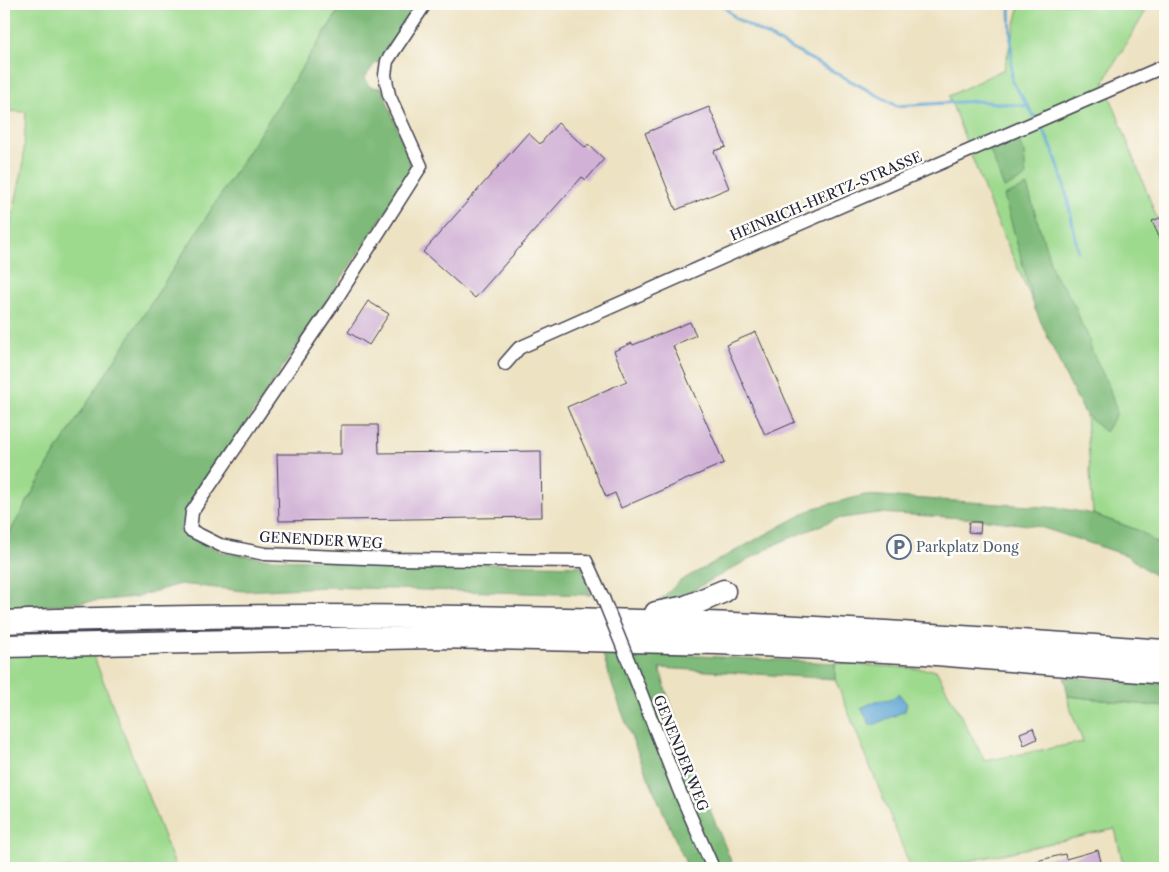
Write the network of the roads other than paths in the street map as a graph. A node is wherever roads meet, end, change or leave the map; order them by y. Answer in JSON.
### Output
{"nodes":[{"id":1,"x":426,"y":4,"type":"edge"},
{"id":2,"x":1165,"y":66,"type":"edge"},
{"id":3,"x":505,"y":364,"type":"dead end"},
{"id":4,"x":724,"y":591,"type":"dead end"},
{"id":5,"x":614,"y":620,"type":"junction"},
{"id":6,"x":4,"y":622,"type":"edge"},
{"id":7,"x":4,"y":646,"type":"edge"},
{"id":8,"x":1165,"y":651,"type":"edge"},
{"id":9,"x":1165,"y":672,"type":"edge"},
{"id":10,"x":713,"y":868,"type":"edge"}],
"edges":[{"from":1,"to":10,"type":"street","name":"GENENDER WEG","bridge":true},
{"from":2,"to":3,"type":"street","name":"HEINRICH-HERTZ-STRASSE"},
{"from":4,"to":5,"type":"highway"},
{"from":5,"to":6,"type":"highway"},
{"from":5,"to":8,"type":"highway"},
{"from":7,"to":9,"type":"highway"}]}
